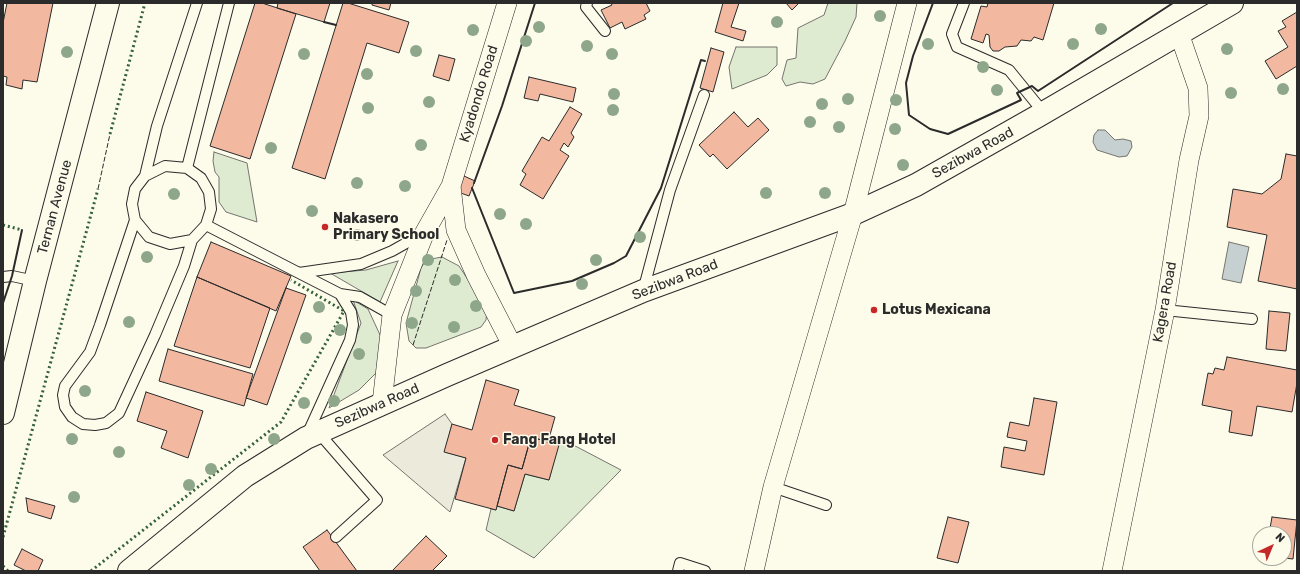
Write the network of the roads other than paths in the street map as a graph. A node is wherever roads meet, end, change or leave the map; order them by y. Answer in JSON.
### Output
{"nodes":[{"id":1,"x":108,"y":3,"type":"edge"},
{"id":2,"x":197,"y":3,"type":"edge"},
{"id":3,"x":229,"y":3,"type":"edge"},
{"id":4,"x":508,"y":3,"type":"edge"},
{"id":5,"x":586,"y":3,"type":"edge"},
{"id":6,"x":907,"y":3,"type":"edge"},
{"id":7,"x":964,"y":3,"type":"edge"},
{"id":8,"x":1232,"y":3,"type":"edge"},
{"id":9,"x":605,"y":31,"type":"dead end"},
{"id":10,"x":1179,"y":34,"type":"junction"},
{"id":11,"x":704,"y":95,"type":"dead end"},
{"id":12,"x":1044,"y":112,"type":"junction"},
{"id":13,"x":187,"y":168,"type":"junction"},
{"id":14,"x":145,"y":176,"type":"junction"},
{"id":15,"x":451,"y":186,"type":"junction"},
{"id":16,"x":853,"y":214,"type":"junction"},
{"id":17,"x":135,"y":220,"type":"junction"},
{"id":18,"x":206,"y":225,"type":"junction"},
{"id":19,"x":425,"y":232,"type":"junction"},
{"id":20,"x":192,"y":240,"type":"junction"},
{"id":21,"x":299,"y":273,"type":"junction"},
{"id":22,"x":3,"y":277,"type":"edge"},
{"id":23,"x":35,"y":282,"type":"junction"},
{"id":24,"x":643,"y":291,"type":"junction"},
{"id":25,"x":340,"y":294,"type":"junction"},
{"id":26,"x":1165,"y":310,"type":"junction"},
{"id":27,"x":392,"y":315,"type":"junction"},
{"id":28,"x":1252,"y":319,"type":"dead end"},
{"id":29,"x":513,"y":347,"type":"junction"},
{"id":30,"x":382,"y":403,"type":"junction"},
{"id":31,"x":3,"y":412,"type":"edge"},
{"id":32,"x":312,"y":436,"type":"junction"},
{"id":33,"x":773,"y":487,"type":"junction"},
{"id":34,"x":826,"y":505,"type":"dead end"},
{"id":35,"x":336,"y":537,"type":"dead end"},
{"id":36,"x":136,"y":568,"type":"edge"},
{"id":37,"x":678,"y":571,"type":"edge"},
{"id":38,"x":705,"y":571,"type":"edge"},
{"id":39,"x":754,"y":571,"type":"edge"},
{"id":40,"x":1112,"y":571,"type":"edge"}],
"edges":[{"from":1,"to":23,"type":"street","name":"Ternan Avenue"},
{"from":2,"to":14,"type":"lane"},
{"from":3,"to":13,"type":"lane"},
{"from":4,"to":15,"type":"street","name":"Kyadondo Road"},
{"from":5,"to":9,"type":"lane"},
{"from":6,"to":16,"type":"street"},
{"from":7,"to":12,"type":"lane"},
{"from":8,"to":10,"type":"street","name":"Sezibwa Road"},
{"from":10,"to":12,"type":"street","name":"Sezibwa Road"},
{"from":10,"to":26,"type":"street","name":"Kagera Road"},
{"from":11,"to":24,"type":"lane"},
{"from":12,"to":16,"type":"street","name":"Sezibwa Road"},
{"from":13,"to":14,"type":"lane"},
{"from":13,"to":18,"type":"lane"},
{"from":14,"to":17,"type":"lane"},
{"from":15,"to":19,"type":"street","name":"Kyadondo Road"},
{"from":15,"to":29,"type":"street","name":"Kyadondo Road"},
{"from":16,"to":24,"type":"street","name":"Sezibwa Road"},
{"from":16,"to":33,"type":"street"},
{"from":17,"to":20,"type":"lane"},
{"from":17,"to":20,"type":"lane"},
{"from":18,"to":20,"type":"lane"},
{"from":18,"to":21,"type":"lane"},
{"from":19,"to":21,"type":"lane"},
{"from":19,"to":27,"type":"street","name":"Kyadondo Road"},
{"from":21,"to":25,"type":"lane"},
{"from":22,"to":23,"type":"lane"},
{"from":23,"to":31,"type":"street","name":"Ternan Avenue"},
{"from":24,"to":29,"type":"street","name":"Sezibwa Road"},
{"from":25,"to":27,"type":"lane"},
{"from":25,"to":32,"type":"lane"},
{"from":26,"to":28,"type":"lane"},
{"from":26,"to":40,"type":"street","name":"Kagera Road"},
{"from":27,"to":30,"type":"street","name":"Kyadondo Road"},
{"from":29,"to":30,"type":"street","name":"Sezibwa Road"},
{"from":30,"to":32,"type":"street","name":"Sezibwa Road"},
{"from":32,"to":35,"type":"lane"},
{"from":32,"to":36,"type":"street","name":"Sezibwa Road"},
{"from":33,"to":34,"type":"lane"},
{"from":33,"to":39,"type":"street"},
{"from":37,"to":38,"type":"lane"}]}
